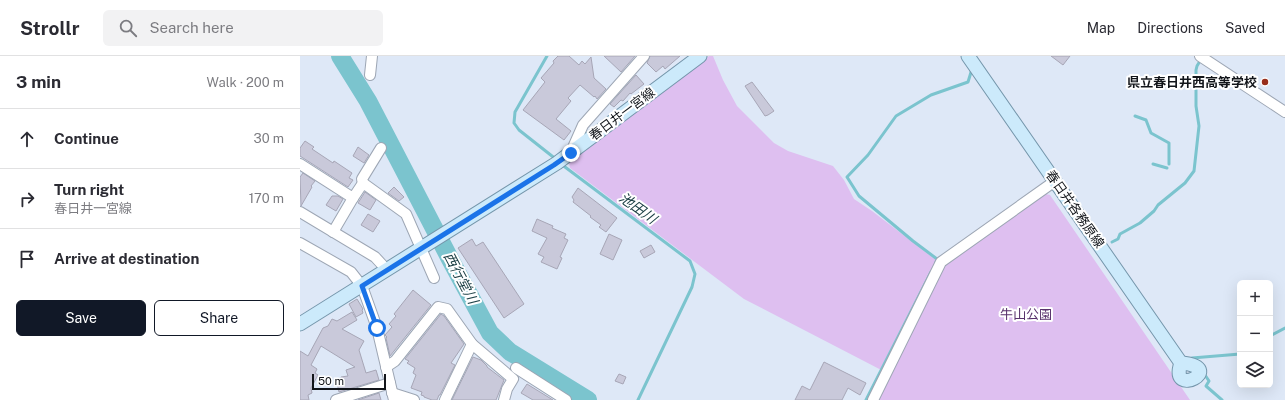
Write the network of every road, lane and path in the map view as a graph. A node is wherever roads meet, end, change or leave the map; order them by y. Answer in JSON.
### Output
{"nodes":[{"id":1,"x":372,"y":56,"type":"edge"},
{"id":2,"x":644,"y":56,"type":"edge"},
{"id":3,"x":700,"y":56,"type":"edge"},
{"id":4,"x":968,"y":56,"type":"edge"},
{"id":5,"x":1200,"y":56,"type":"edge"},
{"id":6,"x":370,"y":75,"type":"dead end"},
{"id":7,"x":1285,"y":112,"type":"edge"},
{"id":8,"x":381,"y":148,"type":"dead end"},
{"id":9,"x":565,"y":157,"type":"junction"},
{"id":10,"x":300,"y":164,"type":"edge"},
{"id":11,"x":1055,"y":181,"type":"junction"},
{"id":12,"x":362,"y":183,"type":"junction"},
{"id":13,"x":353,"y":198,"type":"junction"},
{"id":14,"x":300,"y":212,"type":"edge"},
{"id":15,"x":333,"y":232,"type":"junction"},
{"id":16,"x":300,"y":243,"type":"edge"},
{"id":17,"x":423,"y":247,"type":"junction"},
{"id":18,"x":387,"y":270,"type":"junction"},
{"id":19,"x":434,"y":278,"type":"dead end"},
{"id":20,"x":362,"y":286,"type":"junction"},
{"id":21,"x":300,"y":324,"type":"edge"},
{"id":22,"x":472,"y":344,"type":"junction"},
{"id":23,"x":1181,"y":363,"type":"dead end"},
{"id":24,"x":386,"y":367,"type":"junction"},
{"id":25,"x":516,"y":368,"type":"dead end"},
{"id":26,"x":392,"y":392,"type":"edge"},
{"id":27,"x":336,"y":400,"type":"edge"},
{"id":28,"x":414,"y":400,"type":"edge"},
{"id":29,"x":445,"y":400,"type":"edge"},
{"id":30,"x":504,"y":400,"type":"edge"},
{"id":31,"x":566,"y":400,"type":"edge"},
{"id":32,"x":873,"y":400,"type":"edge"}],
"edges":[{"from":1,"to":6,"type":"street"},
{"from":2,"to":9,"type":"street"},
{"from":3,"to":9,"type":"main road","name":"春日井一宮線"},
{"from":4,"to":11,"type":"main road","name":"春日井各務原線"},
{"from":5,"to":7,"type":"street"},
{"from":8,"to":12,"type":"street"},
{"from":9,"to":17,"type":"main road","name":"春日井一宮線"},
{"from":10,"to":13,"type":"street"},
{"from":11,"to":23,"type":"main road","name":"春日井各務原線"},
{"from":11,"to":32,"type":"street"},
{"from":12,"to":13,"type":"street"},
{"from":12,"to":17,"type":"street"},
{"from":13,"to":15,"type":"street"},
{"from":14,"to":15,"type":"street"},
{"from":15,"to":18,"type":"street"},
{"from":16,"to":20,"type":"street"},
{"from":17,"to":18,"type":"main road","name":"春日井一宮線"},
{"from":17,"to":19,"type":"street"},
{"from":18,"to":20,"type":"main road","name":"春日井一宮線"},
{"from":20,"to":21,"type":"main road","name":"春日井一宮線"},
{"from":20,"to":24,"type":"street"},
{"from":22,"to":24,"type":"street"},
{"from":22,"to":29,"type":"street"},
{"from":22,"to":30,"type":"street"},
{"from":24,"to":26,"type":"street"},
{"from":25,"to":31,"type":"street"},
{"from":26,"to":27,"type":"street"},
{"from":26,"to":28,"type":"street"}]}
